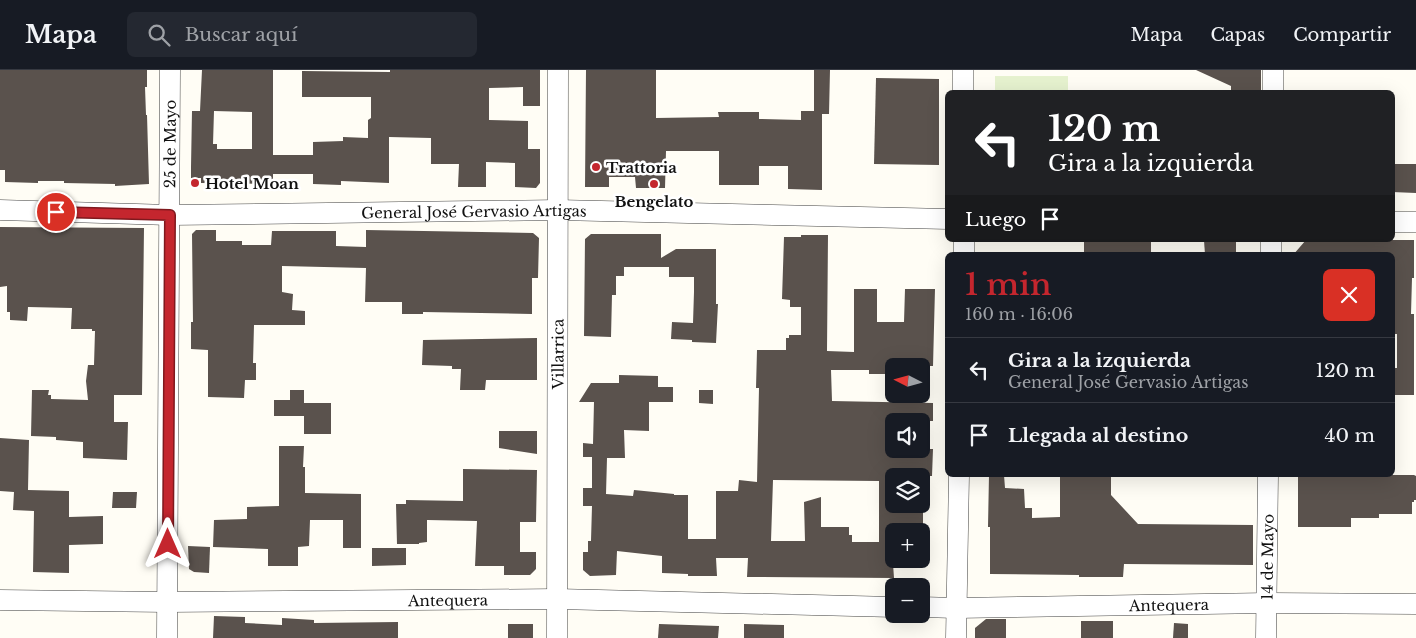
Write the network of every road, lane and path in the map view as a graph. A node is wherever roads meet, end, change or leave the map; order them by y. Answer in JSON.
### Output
{"nodes":[{"id":1,"x":170,"y":70,"type":"edge"},
{"id":2,"x":558,"y":70,"type":"edge"},
{"id":3,"x":963,"y":70,"type":"edge"},
{"id":4,"x":1273,"y":70,"type":"edge"},
{"id":5,"x":964,"y":90,"type":"edge"},
{"id":6,"x":1273,"y":90,"type":"edge"},
{"id":7,"x":0,"y":210,"type":"edge"},
{"id":8,"x":558,"y":210,"type":"junction"},
{"id":9,"x":170,"y":215,"type":"junction"},
{"id":10,"x":945,"y":219,"type":"edge"},
{"id":11,"x":1395,"y":222,"type":"edge"},
{"id":12,"x":1416,"y":222,"type":"edge"},
{"id":13,"x":959,"y":477,"type":"edge"},
{"id":14,"x":1268,"y":477,"type":"edge"},
{"id":15,"x":557,"y":599,"type":"junction"},
{"id":16,"x":0,"y":600,"type":"edge"},
{"id":17,"x":167,"y":602,"type":"junction"},
{"id":18,"x":1267,"y":603,"type":"junction"},
{"id":19,"x":1416,"y":604,"type":"edge"},
{"id":20,"x":885,"y":607,"type":"edge"},
{"id":21,"x":930,"y":607,"type":"edge"},
{"id":22,"x":956,"y":608,"type":"junction"},
{"id":23,"x":167,"y":638,"type":"edge"},
{"id":24,"x":557,"y":638,"type":"edge"},
{"id":25,"x":956,"y":638,"type":"edge"},
{"id":26,"x":1266,"y":638,"type":"edge"}],
"edges":[{"from":1,"to":9,"type":"street","name":"25 de Mayo"},
{"from":2,"to":8,"type":"street","name":"Villarrica"},
{"from":3,"to":5,"type":"street"},
{"from":4,"to":6,"type":"street"},
{"from":7,"to":9,"type":"street","name":"General José Gervasio Artigas"},
{"from":8,"to":9,"type":"street","name":"General José Gervasio Artigas"},
{"from":8,"to":10,"type":"street","name":"General José Gervasio Artigas"},
{"from":8,"to":15,"type":"street","name":"Villarrica"},
{"from":9,"to":17,"type":"street","name":"25 de Mayo"},
{"from":11,"to":12,"type":"street"},
{"from":13,"to":22,"type":"street"},
{"from":14,"to":18,"type":"street","name":"14 de Mayo"},
{"from":15,"to":17,"type":"street","name":"Antequera"},
{"from":15,"to":20,"type":"street","name":"Antequera"},
{"from":15,"to":24,"type":"street","name":"Villarrica"},
{"from":16,"to":17,"type":"street","name":"Antequera"},
{"from":17,"to":23,"type":"street","name":"25 de Mayo"},
{"from":18,"to":19,"type":"street","name":"Antequera"},
{"from":18,"to":22,"type":"street","name":"Antequera"},
{"from":18,"to":26,"type":"street","name":"14 de Mayo"},
{"from":21,"to":22,"type":"street","name":"Antequera"},
{"from":22,"to":25,"type":"street"}]}
